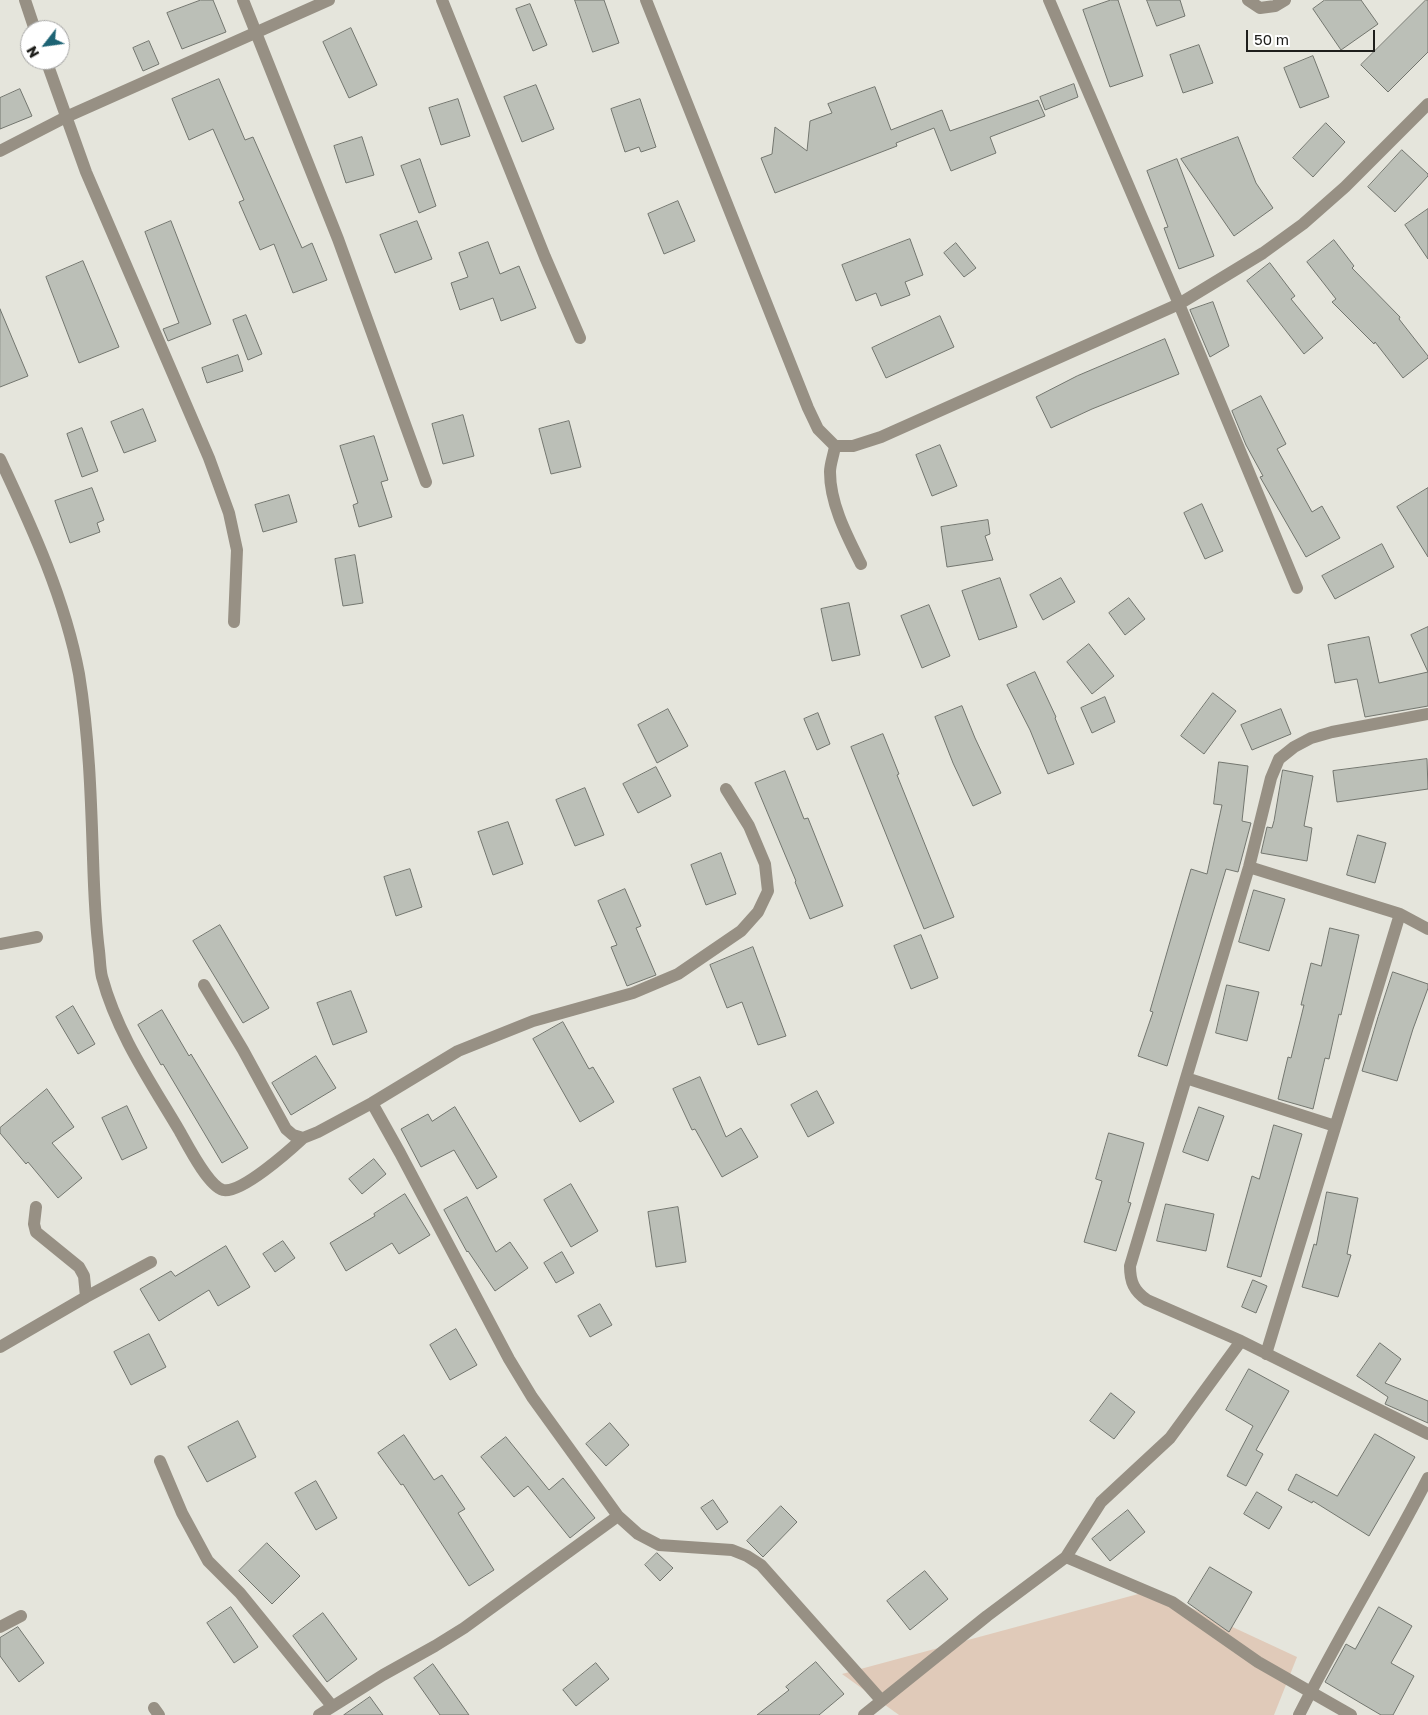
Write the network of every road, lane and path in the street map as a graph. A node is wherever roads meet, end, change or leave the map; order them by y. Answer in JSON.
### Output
{"nodes":[{"id":1,"x":25,"y":0,"type":"edge"},
{"id":2,"x":243,"y":0,"type":"edge"},
{"id":3,"x":329,"y":0,"type":"edge"},
{"id":4,"x":442,"y":0,"type":"edge"},
{"id":5,"x":646,"y":0,"type":"edge"},
{"id":6,"x":1049,"y":0,"type":"edge"},
{"id":7,"x":1248,"y":0,"type":"edge"},
{"id":8,"x":1285,"y":0,"type":"edge"},
{"id":9,"x":32,"y":20,"type":"edge"},
{"id":10,"x":257,"y":31,"type":"junction"},
{"id":11,"x":50,"y":70,"type":"edge"},
{"id":12,"x":1428,"y":104,"type":"edge"},
{"id":13,"x":66,"y":117,"type":"junction"},
{"id":14,"x":0,"y":151,"type":"edge"},
{"id":15,"x":1179,"y":304,"type":"junction"},
{"id":16,"x":580,"y":338,"type":"dead end"},
{"id":17,"x":835,"y":446,"type":"junction"},
{"id":18,"x":0,"y":459,"type":"edge"},
{"id":19,"x":426,"y":482,"type":"dead end"},
{"id":20,"x":861,"y":564,"type":"dead end"},
{"id":21,"x":1297,"y":588,"type":"dead end"},
{"id":22,"x":234,"y":622,"type":"dead end"},
{"id":23,"x":1428,"y":714,"type":"edge"},
{"id":24,"x":726,"y":789,"type":"dead end"},
{"id":25,"x":1249,"y":867,"type":"junction"},
{"id":26,"x":1400,"y":914,"type":"junction"},
{"id":27,"x":1428,"y":929,"type":"edge"},
{"id":28,"x":37,"y":937,"type":"dead end"},
{"id":29,"x":0,"y":944,"type":"edge"},
{"id":30,"x":204,"y":985,"type":"dead end"},
{"id":31,"x":1186,"y":1078,"type":"junction"},
{"id":32,"x":372,"y":1103,"type":"junction"},
{"id":33,"x":1335,"y":1126,"type":"junction"},
{"id":34,"x":303,"y":1138,"type":"junction"},
{"id":35,"x":36,"y":1207,"type":"dead end"},
{"id":36,"x":152,"y":1262,"type":"dead end"},
{"id":37,"x":86,"y":1297,"type":"junction"},
{"id":38,"x":1241,"y":1341,"type":"junction"},
{"id":39,"x":0,"y":1347,"type":"edge"},
{"id":40,"x":1266,"y":1354,"type":"junction"},
{"id":41,"x":1428,"y":1434,"type":"edge"},
{"id":42,"x":160,"y":1460,"type":"dead end"},
{"id":43,"x":1428,"y":1478,"type":"edge"},
{"id":44,"x":618,"y":1516,"type":"junction"},
{"id":45,"x":1066,"y":1557,"type":"junction"},
{"id":46,"x":21,"y":1616,"type":"dead end"},
{"id":47,"x":0,"y":1627,"type":"edge"},
{"id":48,"x":1310,"y":1692,"type":"junction"},
{"id":49,"x":881,"y":1700,"type":"junction"},
{"id":50,"x":332,"y":1706,"type":"junction"},
{"id":51,"x":319,"y":1715,"type":"edge"},
{"id":52,"x":864,"y":1715,"type":"edge"},
{"id":53,"x":1299,"y":1715,"type":"edge"},
{"id":54,"x":1351,"y":1715,"type":"edge"}],
"edges":[{"from":1,"to":9,"type":"street"},
{"from":2,"to":10,"type":"street"},
{"from":3,"to":10,"type":"street"},
{"from":4,"to":16,"type":"street"},
{"from":5,"to":17,"type":"street"},
{"from":6,"to":15,"type":"street"},
{"from":7,"to":8,"type":"street"},
{"from":10,"to":13,"type":"street"},
{"from":10,"to":19,"type":"street"},
{"from":11,"to":13,"type":"street"},
{"from":12,"to":15,"type":"street"},
{"from":13,"to":14,"type":"street"},
{"from":13,"to":22,"type":"street"},
{"from":15,"to":17,"type":"street"},
{"from":15,"to":21,"type":"street"},
{"from":17,"to":20,"type":"street"},
{"from":18,"to":34,"type":"street"},
{"from":23,"to":25,"type":"street"},
{"from":24,"to":32,"type":"street"},
{"from":25,"to":26,"type":"street"},
{"from":25,"to":31,"type":"street"},
{"from":26,"to":27,"type":"street"},
{"from":26,"to":33,"type":"street"},
{"from":28,"to":29,"type":"street"},
{"from":30,"to":34,"type":"street"},
{"from":31,"to":33,"type":"street"},
{"from":31,"to":38,"type":"street"},
{"from":32,"to":34,"type":"street"},
{"from":32,"to":44,"type":"street"},
{"from":33,"to":40,"type":"street"},
{"from":35,"to":37,"type":"street"},
{"from":36,"to":37,"type":"street"},
{"from":37,"to":39,"type":"street"},
{"from":38,"to":40,"type":"street"},
{"from":38,"to":45,"type":"street"},
{"from":40,"to":41,"type":"street"},
{"from":42,"to":50,"type":"street"},
{"from":43,"to":48,"type":"street"},
{"from":44,"to":49,"type":"street"},
{"from":44,"to":50,"type":"street"},
{"from":45,"to":48,"type":"street"},
{"from":45,"to":49,"type":"street"},
{"from":46,"to":47,"type":"street"},
{"from":48,"to":53,"type":"street"},
{"from":48,"to":54,"type":"street"},
{"from":49,"to":52,"type":"street"},
{"from":50,"to":51,"type":"street"}]}
